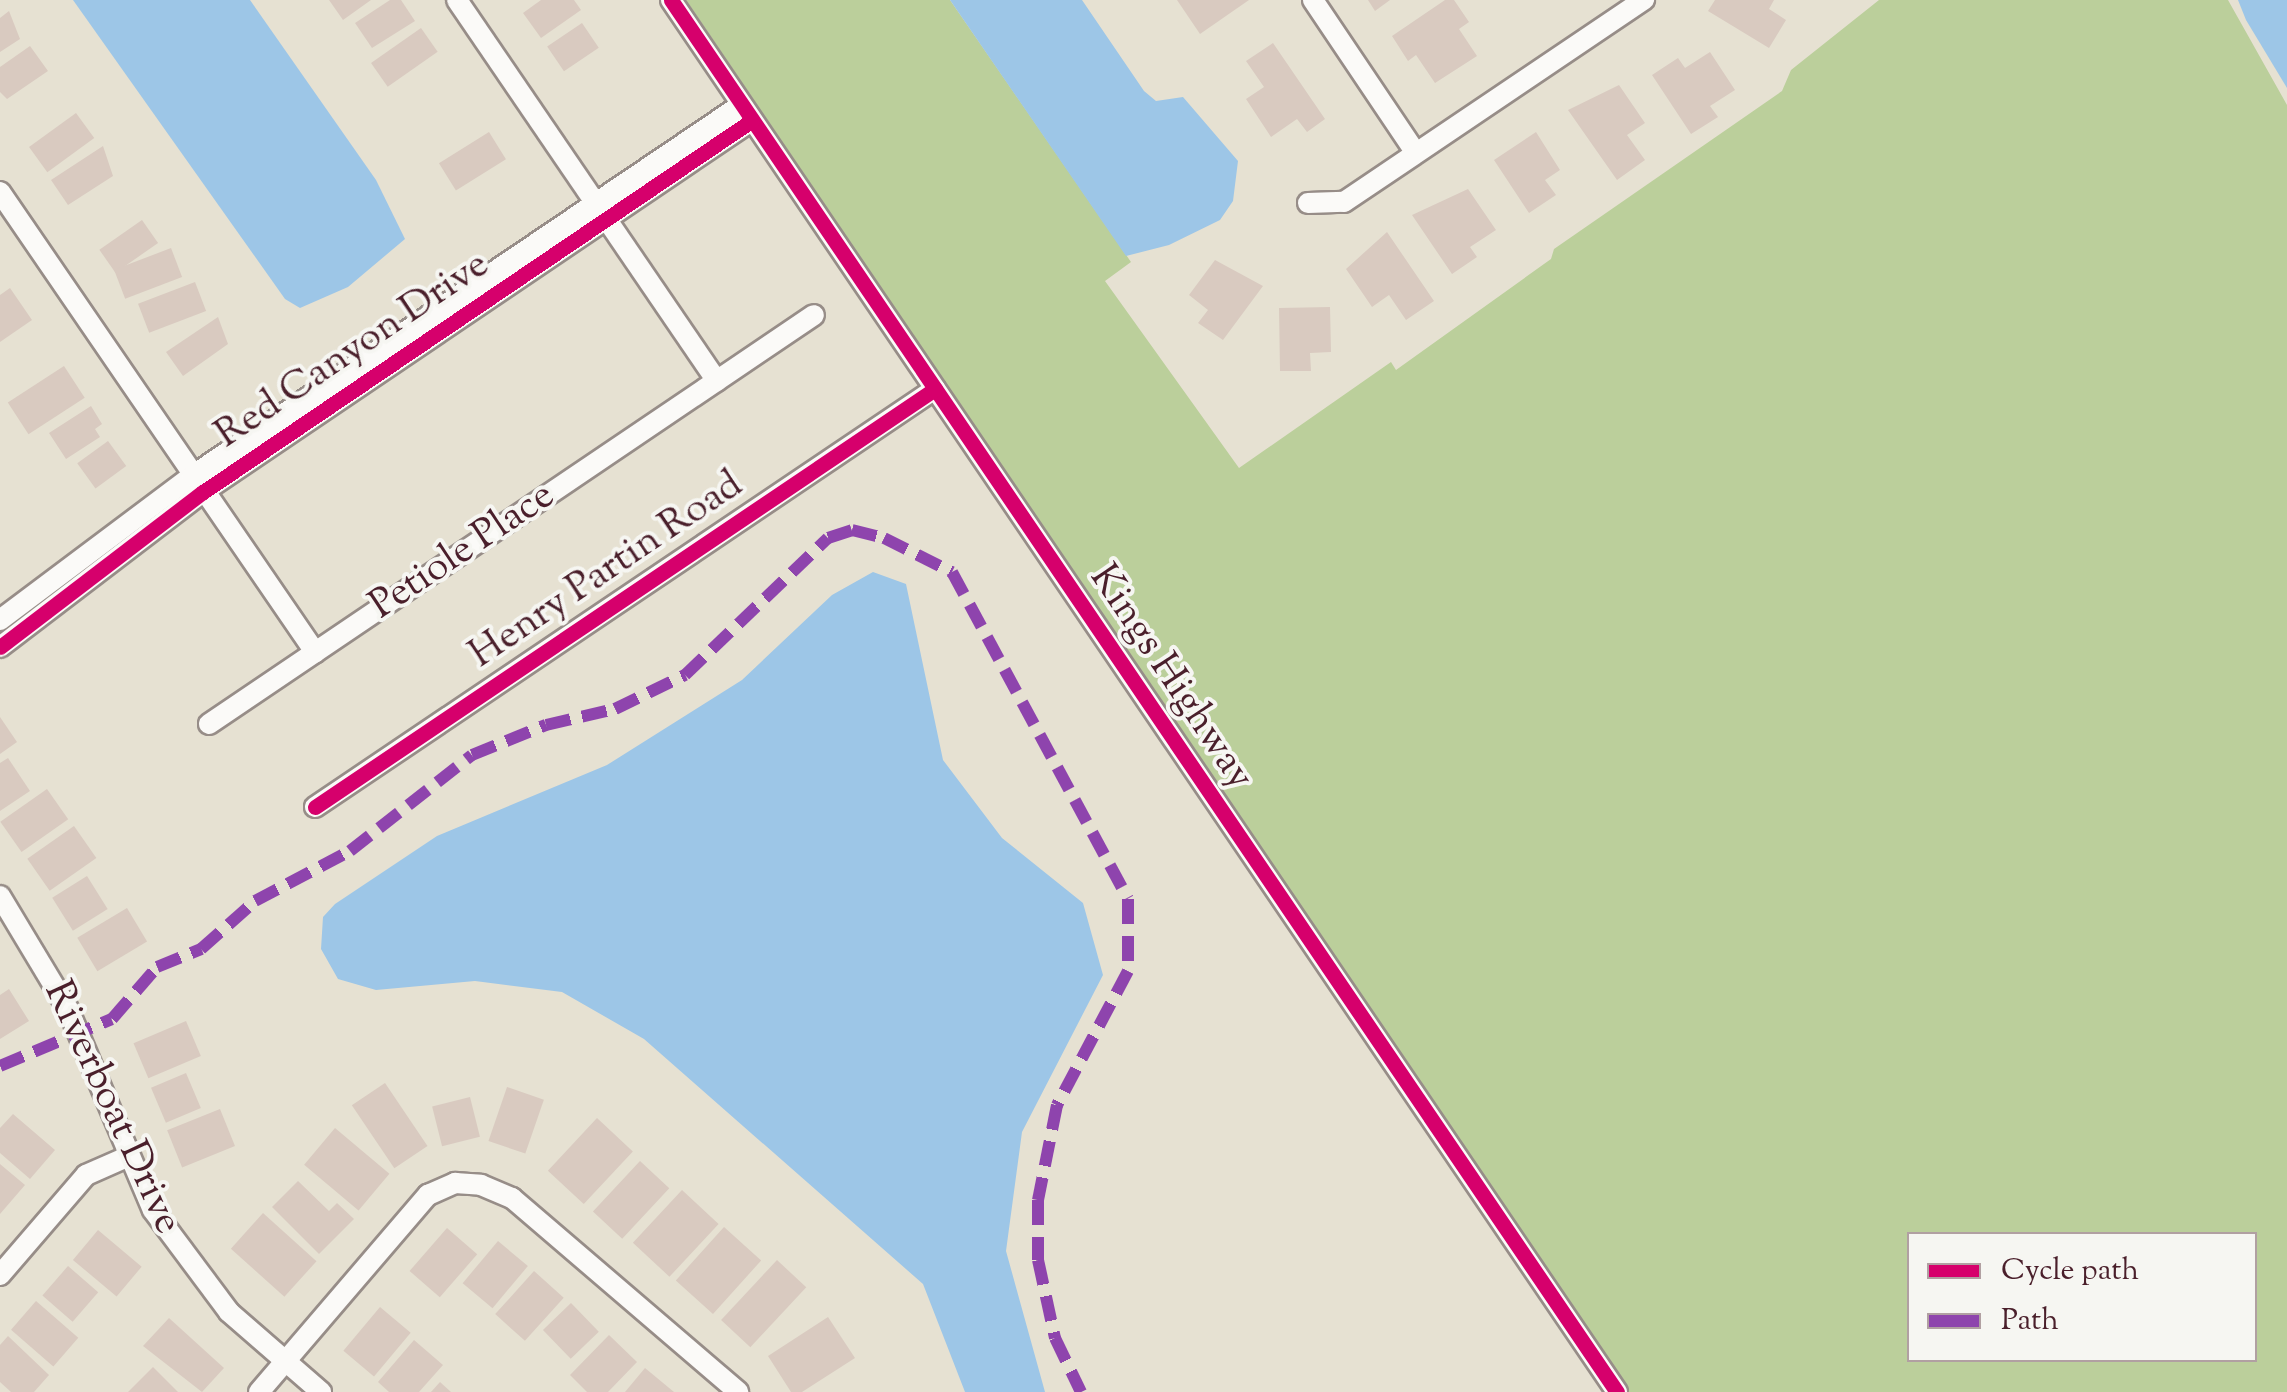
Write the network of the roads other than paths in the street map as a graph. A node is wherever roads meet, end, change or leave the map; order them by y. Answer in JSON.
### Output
{"nodes":[{"id":1,"x":457,"y":0,"type":"edge"},
{"id":2,"x":670,"y":0,"type":"edge"},
{"id":3,"x":1313,"y":0,"type":"edge"},
{"id":4,"x":1644,"y":0,"type":"edge"},
{"id":5,"x":746,"y":113,"type":"junction"},
{"id":6,"x":1416,"y":153,"type":"junction"},
{"id":7,"x":0,"y":192,"type":"edge"},
{"id":8,"x":1308,"y":203,"type":"dead end"},
{"id":9,"x":600,"y":212,"type":"junction"},
{"id":10,"x":814,"y":315,"type":"dead end"},
{"id":11,"x":717,"y":380,"type":"junction"},
{"id":12,"x":935,"y":389,"type":"junction"},
{"id":13,"x":197,"y":484,"type":"junction"},
{"id":14,"x":0,"y":620,"type":"edge"},
{"id":15,"x":0,"y":647,"type":"edge"},
{"id":16,"x":316,"y":652,"type":"junction"},
{"id":17,"x":209,"y":724,"type":"dead end"},
{"id":18,"x":316,"y":807,"type":"dead end"},
{"id":19,"x":0,"y":896,"type":"edge"},
{"id":20,"x":127,"y":1157,"type":"junction"},
{"id":21,"x":0,"y":1275,"type":"edge"},
{"id":22,"x":285,"y":1361,"type":"junction"},
{"id":23,"x":259,"y":1392,"type":"edge"},
{"id":24,"x":321,"y":1392,"type":"edge"},
{"id":25,"x":738,"y":1392,"type":"edge"},
{"id":26,"x":1616,"y":1392,"type":"edge"}],
"edges":[{"from":1,"to":9,"type":"street"},
{"from":2,"to":5,"type":"street","name":"Kings Highway"},
{"from":3,"to":6,"type":"street"},
{"from":4,"to":6,"type":"street"},
{"from":5,"to":9,"type":"street","name":"Red Canyon Drive"},
{"from":5,"to":12,"type":"street","name":"Kings Highway"},
{"from":6,"to":8,"type":"street"},
{"from":7,"to":13,"type":"street"},
{"from":9,"to":11,"type":"street"},
{"from":9,"to":13,"type":"street","name":"Red Canyon Drive"},
{"from":10,"to":11,"type":"street","name":"Petiole Place"},
{"from":11,"to":16,"type":"street","name":"Petiole Place"},
{"from":12,"to":18,"type":"street","name":"Henry Partin Road"},
{"from":12,"to":26,"type":"street","name":"Kings Highway"},
{"from":13,"to":14,"type":"street","name":"Red Canyon Drive"},
{"from":13,"to":15,"type":"street","name":"Red Canyon Drive"},
{"from":13,"to":16,"type":"street"},
{"from":16,"to":17,"type":"street","name":"Petiole Place"},
{"from":19,"to":20,"type":"street","name":"Riverboat Drive"},
{"from":20,"to":21,"type":"street"},
{"from":20,"to":22,"type":"street","name":"Riverboat Drive"},
{"from":22,"to":23,"type":"street"},
{"from":22,"to":24,"type":"street","name":"Riverboat Drive"},
{"from":22,"to":25,"type":"street"}]}
